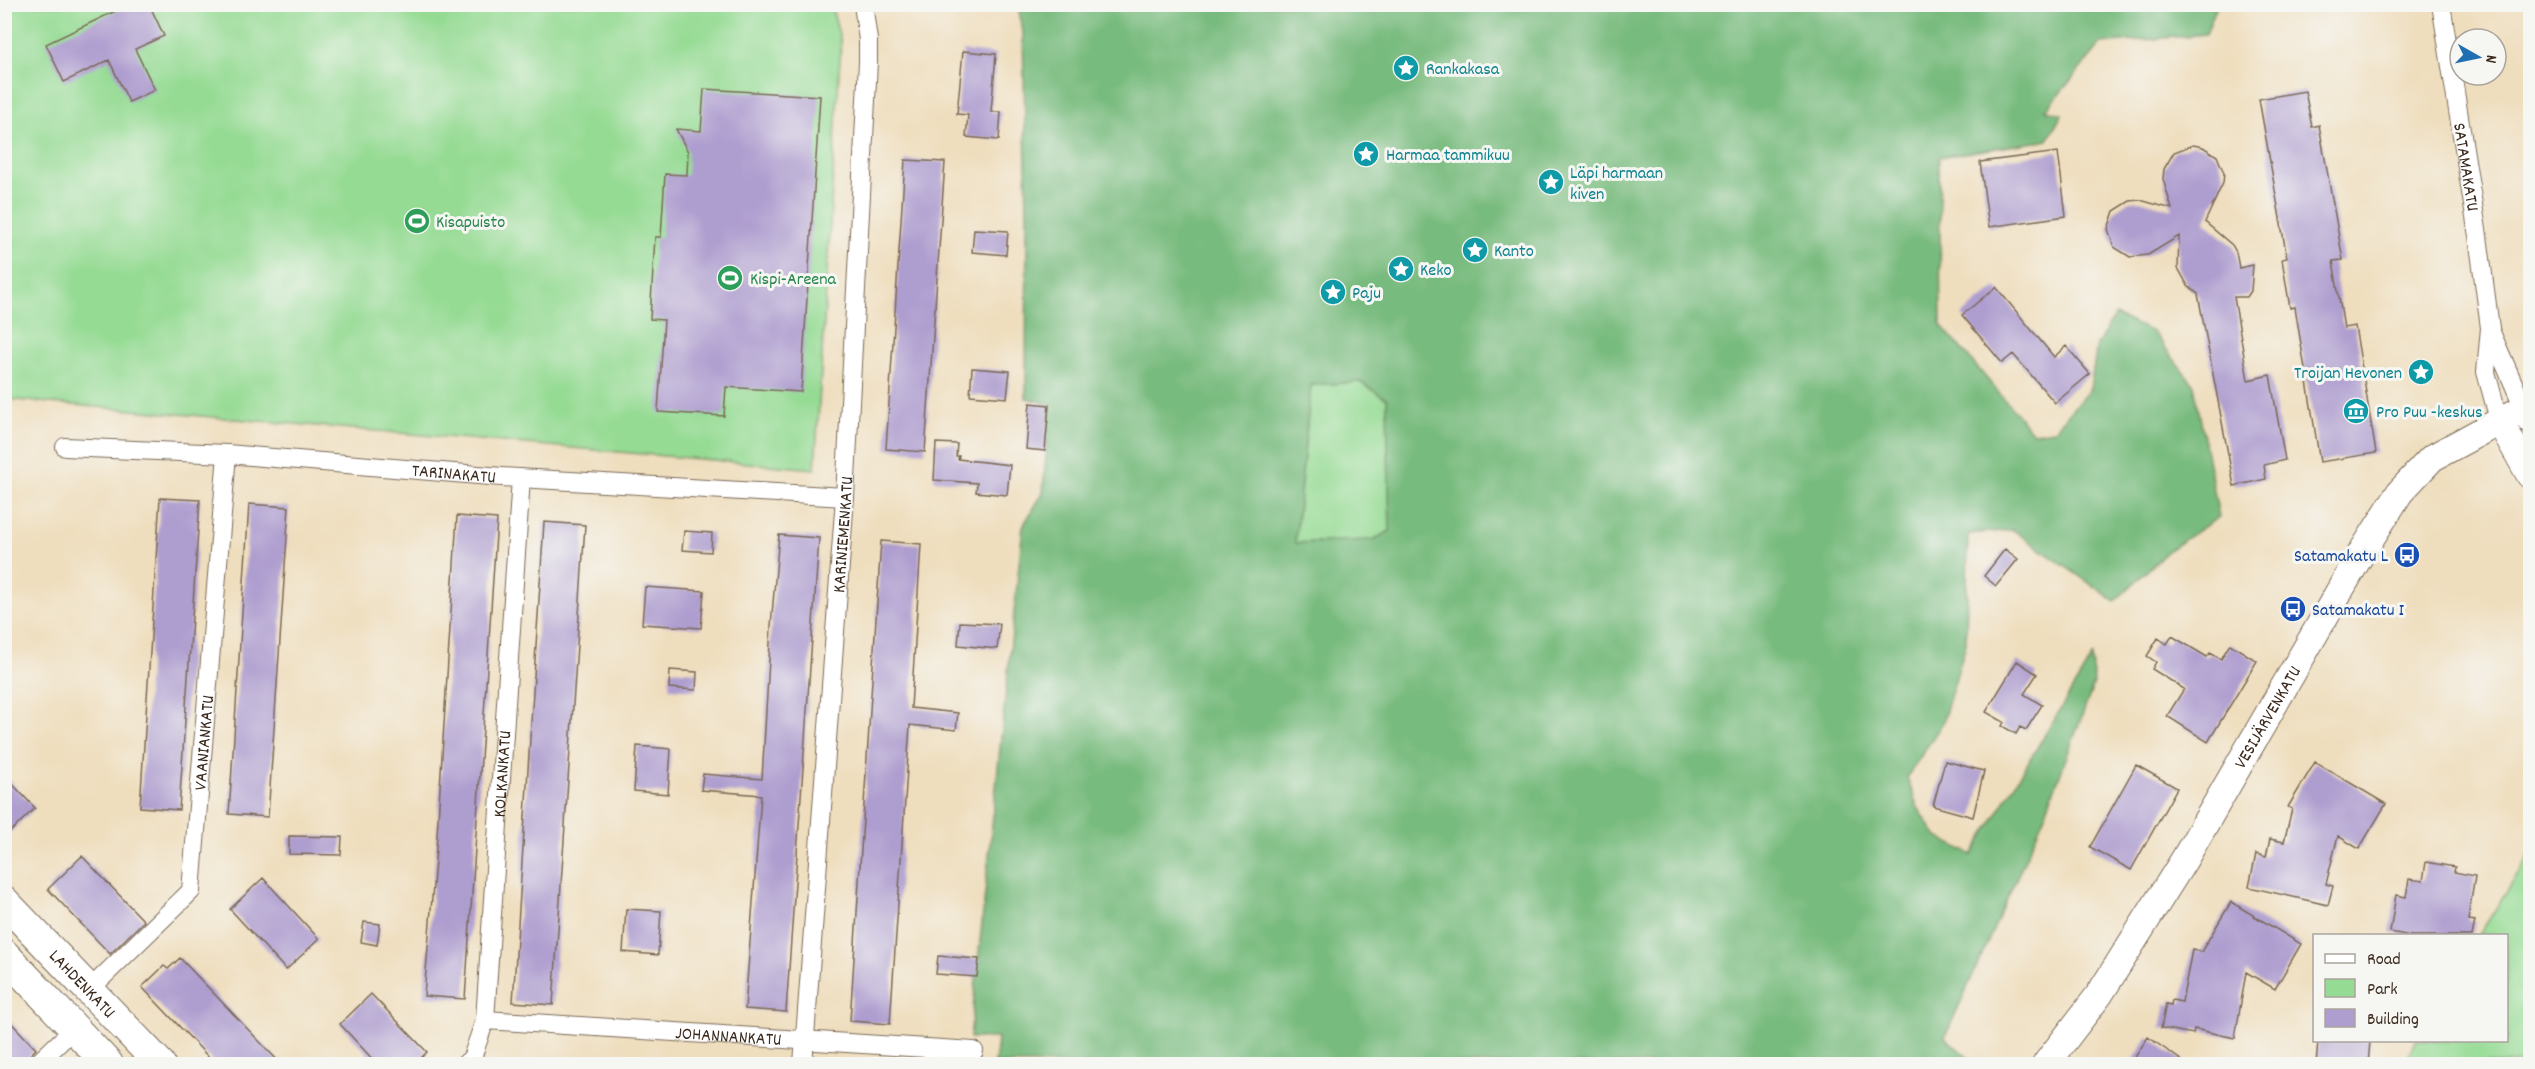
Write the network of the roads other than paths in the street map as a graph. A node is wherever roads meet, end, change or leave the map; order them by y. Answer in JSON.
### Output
{"nodes":[{"id":1,"x":863,"y":4,"type":"edge"},
{"id":2,"x":2441,"y":4,"type":"edge"},
{"id":3,"x":2490,"y":328,"type":"junction"},
{"id":4,"x":2527,"y":413,"type":"edge"},
{"id":5,"x":2499,"y":420,"type":"junction"},
{"id":6,"x":65,"y":447,"type":"dead end"},
{"id":7,"x":227,"y":454,"type":"junction"},
{"id":8,"x":2530,"y":475,"type":"edge"},
{"id":9,"x":521,"y":478,"type":"junction"},
{"id":10,"x":845,"y":497,"type":"junction"},
{"id":11,"x":4,"y":901,"type":"edge"},
{"id":12,"x":4,"y":954,"type":"edge"},
{"id":13,"x":89,"y":990,"type":"junction"},
{"id":14,"x":485,"y":1020,"type":"junction"},
{"id":15,"x":62,"y":1040,"type":"dead end"},
{"id":16,"x":805,"y":1040,"type":"junction"},
{"id":17,"x":974,"y":1051,"type":"dead end"},
{"id":18,"x":37,"y":1065,"type":"edge"},
{"id":19,"x":108,"y":1065,"type":"edge"},
{"id":20,"x":160,"y":1065,"type":"edge"},
{"id":21,"x":465,"y":1065,"type":"edge"},
{"id":22,"x":803,"y":1065,"type":"edge"},
{"id":23,"x":2046,"y":1065,"type":"edge"}],
"edges":[{"from":1,"to":10,"type":"street","name":"KARINIEMENKATU"},
{"from":2,"to":3,"type":"street","name":"SATAMAKATU"},
{"from":3,"to":4,"type":"street","name":"SATAMAKATU"},
{"from":3,"to":5,"type":"street","name":"SATAMAKATU"},
{"from":4,"to":5,"type":"street","name":"VESIJÄRVENKATU"},
{"from":5,"to":8,"type":"street"},
{"from":5,"to":23,"type":"street","name":"VESIJÄRVENKATU"},
{"from":6,"to":7,"type":"street","name":"TARINAKATU"},
{"from":7,"to":9,"type":"street","name":"TARINAKATU"},
{"from":7,"to":13,"type":"street","name":"VAANIANKATU"},
{"from":9,"to":10,"type":"street","name":"TARINAKATU"},
{"from":9,"to":14,"type":"street","name":"KOLKANKATU"},
{"from":10,"to":16,"type":"street","name":"KARINIEMENKATU"},
{"from":11,"to":13,"type":"main road","name":"LAHDENKATU"},
{"from":12,"to":19,"type":"main road","name":"LAHDENKATU"},
{"from":13,"to":20,"type":"main road","name":"LAHDENKATU"},
{"from":14,"to":16,"type":"street","name":"JOHANNANKATU"},
{"from":14,"to":21,"type":"street","name":"KOLKANKATU"},
{"from":15,"to":18,"type":"street"},
{"from":16,"to":17,"type":"street","name":"JOHANNANKATU"},
{"from":16,"to":22,"type":"street","name":"KARINIEMENKATU"}]}
